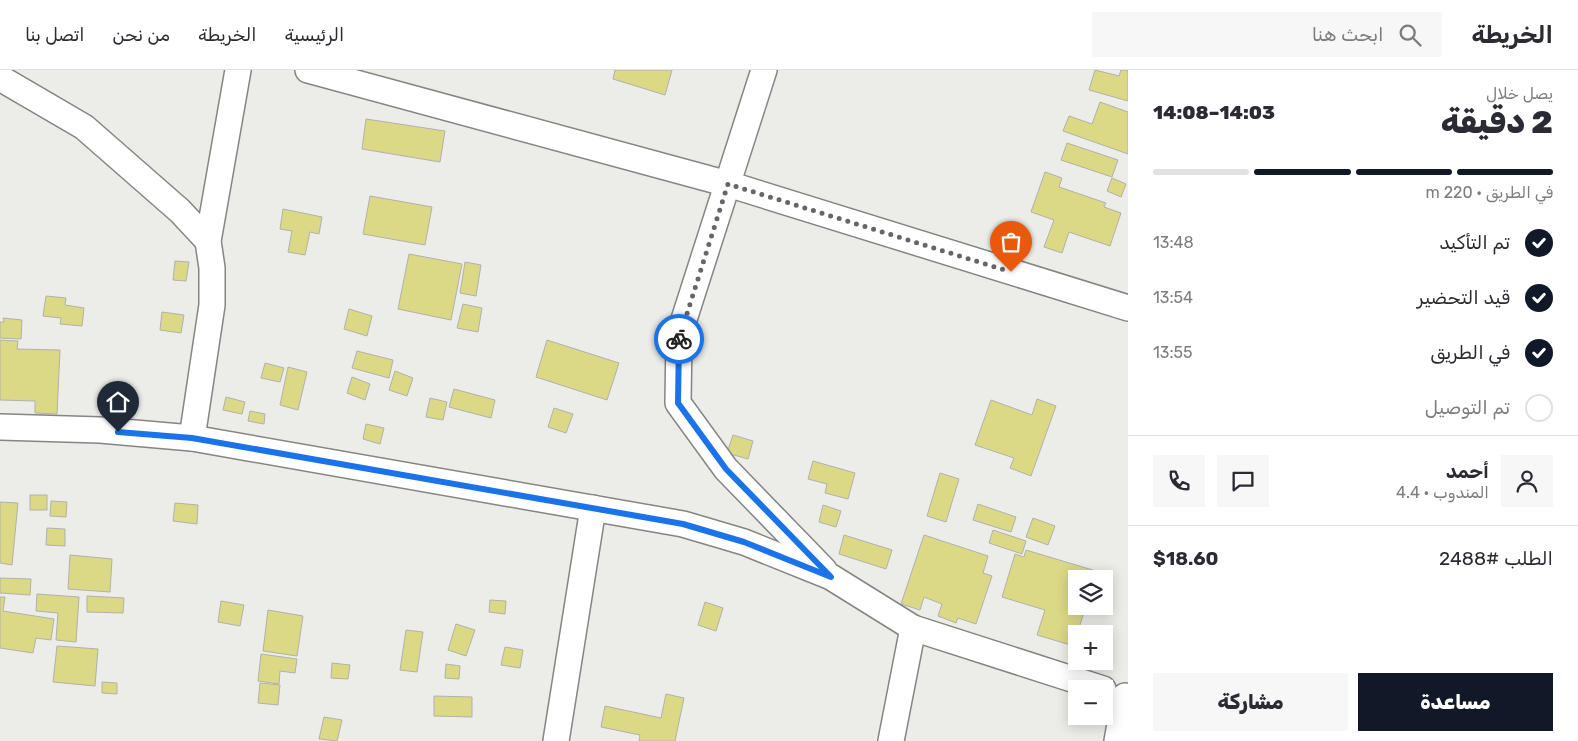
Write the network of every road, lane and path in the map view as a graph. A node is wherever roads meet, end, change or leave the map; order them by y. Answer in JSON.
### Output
{"nodes":[{"id":1,"x":238,"y":70,"type":"edge"},
{"id":2,"x":308,"y":70,"type":"edge"},
{"id":3,"x":764,"y":70,"type":"edge"},
{"id":4,"x":0,"y":78,"type":"edge"},
{"id":5,"x":728,"y":184,"type":"junction"},
{"id":6,"x":208,"y":242,"type":"junction"},
{"id":7,"x":1128,"y":308,"type":"edge"},
{"id":8,"x":0,"y":427,"type":"edge"},
{"id":9,"x":192,"y":438,"type":"junction"},
{"id":10,"x":593,"y":508,"type":"junction"},
{"id":11,"x":831,"y":577,"type":"junction"},
{"id":12,"x":913,"y":628,"type":"junction"},
{"id":13,"x":1115,"y":692,"type":"edge"},
{"id":14,"x":556,"y":741,"type":"edge"},
{"id":15,"x":891,"y":741,"type":"edge"},
{"id":16,"x":1116,"y":741,"type":"edge"}],
"edges":[{"from":1,"to":6,"type":"street"},
{"from":2,"to":5,"type":"street"},
{"from":3,"to":5,"type":"street"},
{"from":4,"to":6,"type":"street"},
{"from":5,"to":7,"type":"street"},
{"from":5,"to":11,"type":"street"},
{"from":6,"to":9,"type":"street"},
{"from":8,"to":9,"type":"street"},
{"from":9,"to":10,"type":"street"},
{"from":10,"to":11,"type":"street"},
{"from":10,"to":14,"type":"street"},
{"from":11,"to":12,"type":"street"},
{"from":12,"to":13,"type":"street"},
{"from":12,"to":15,"type":"street"},
{"from":13,"to":16,"type":"street"}]}
